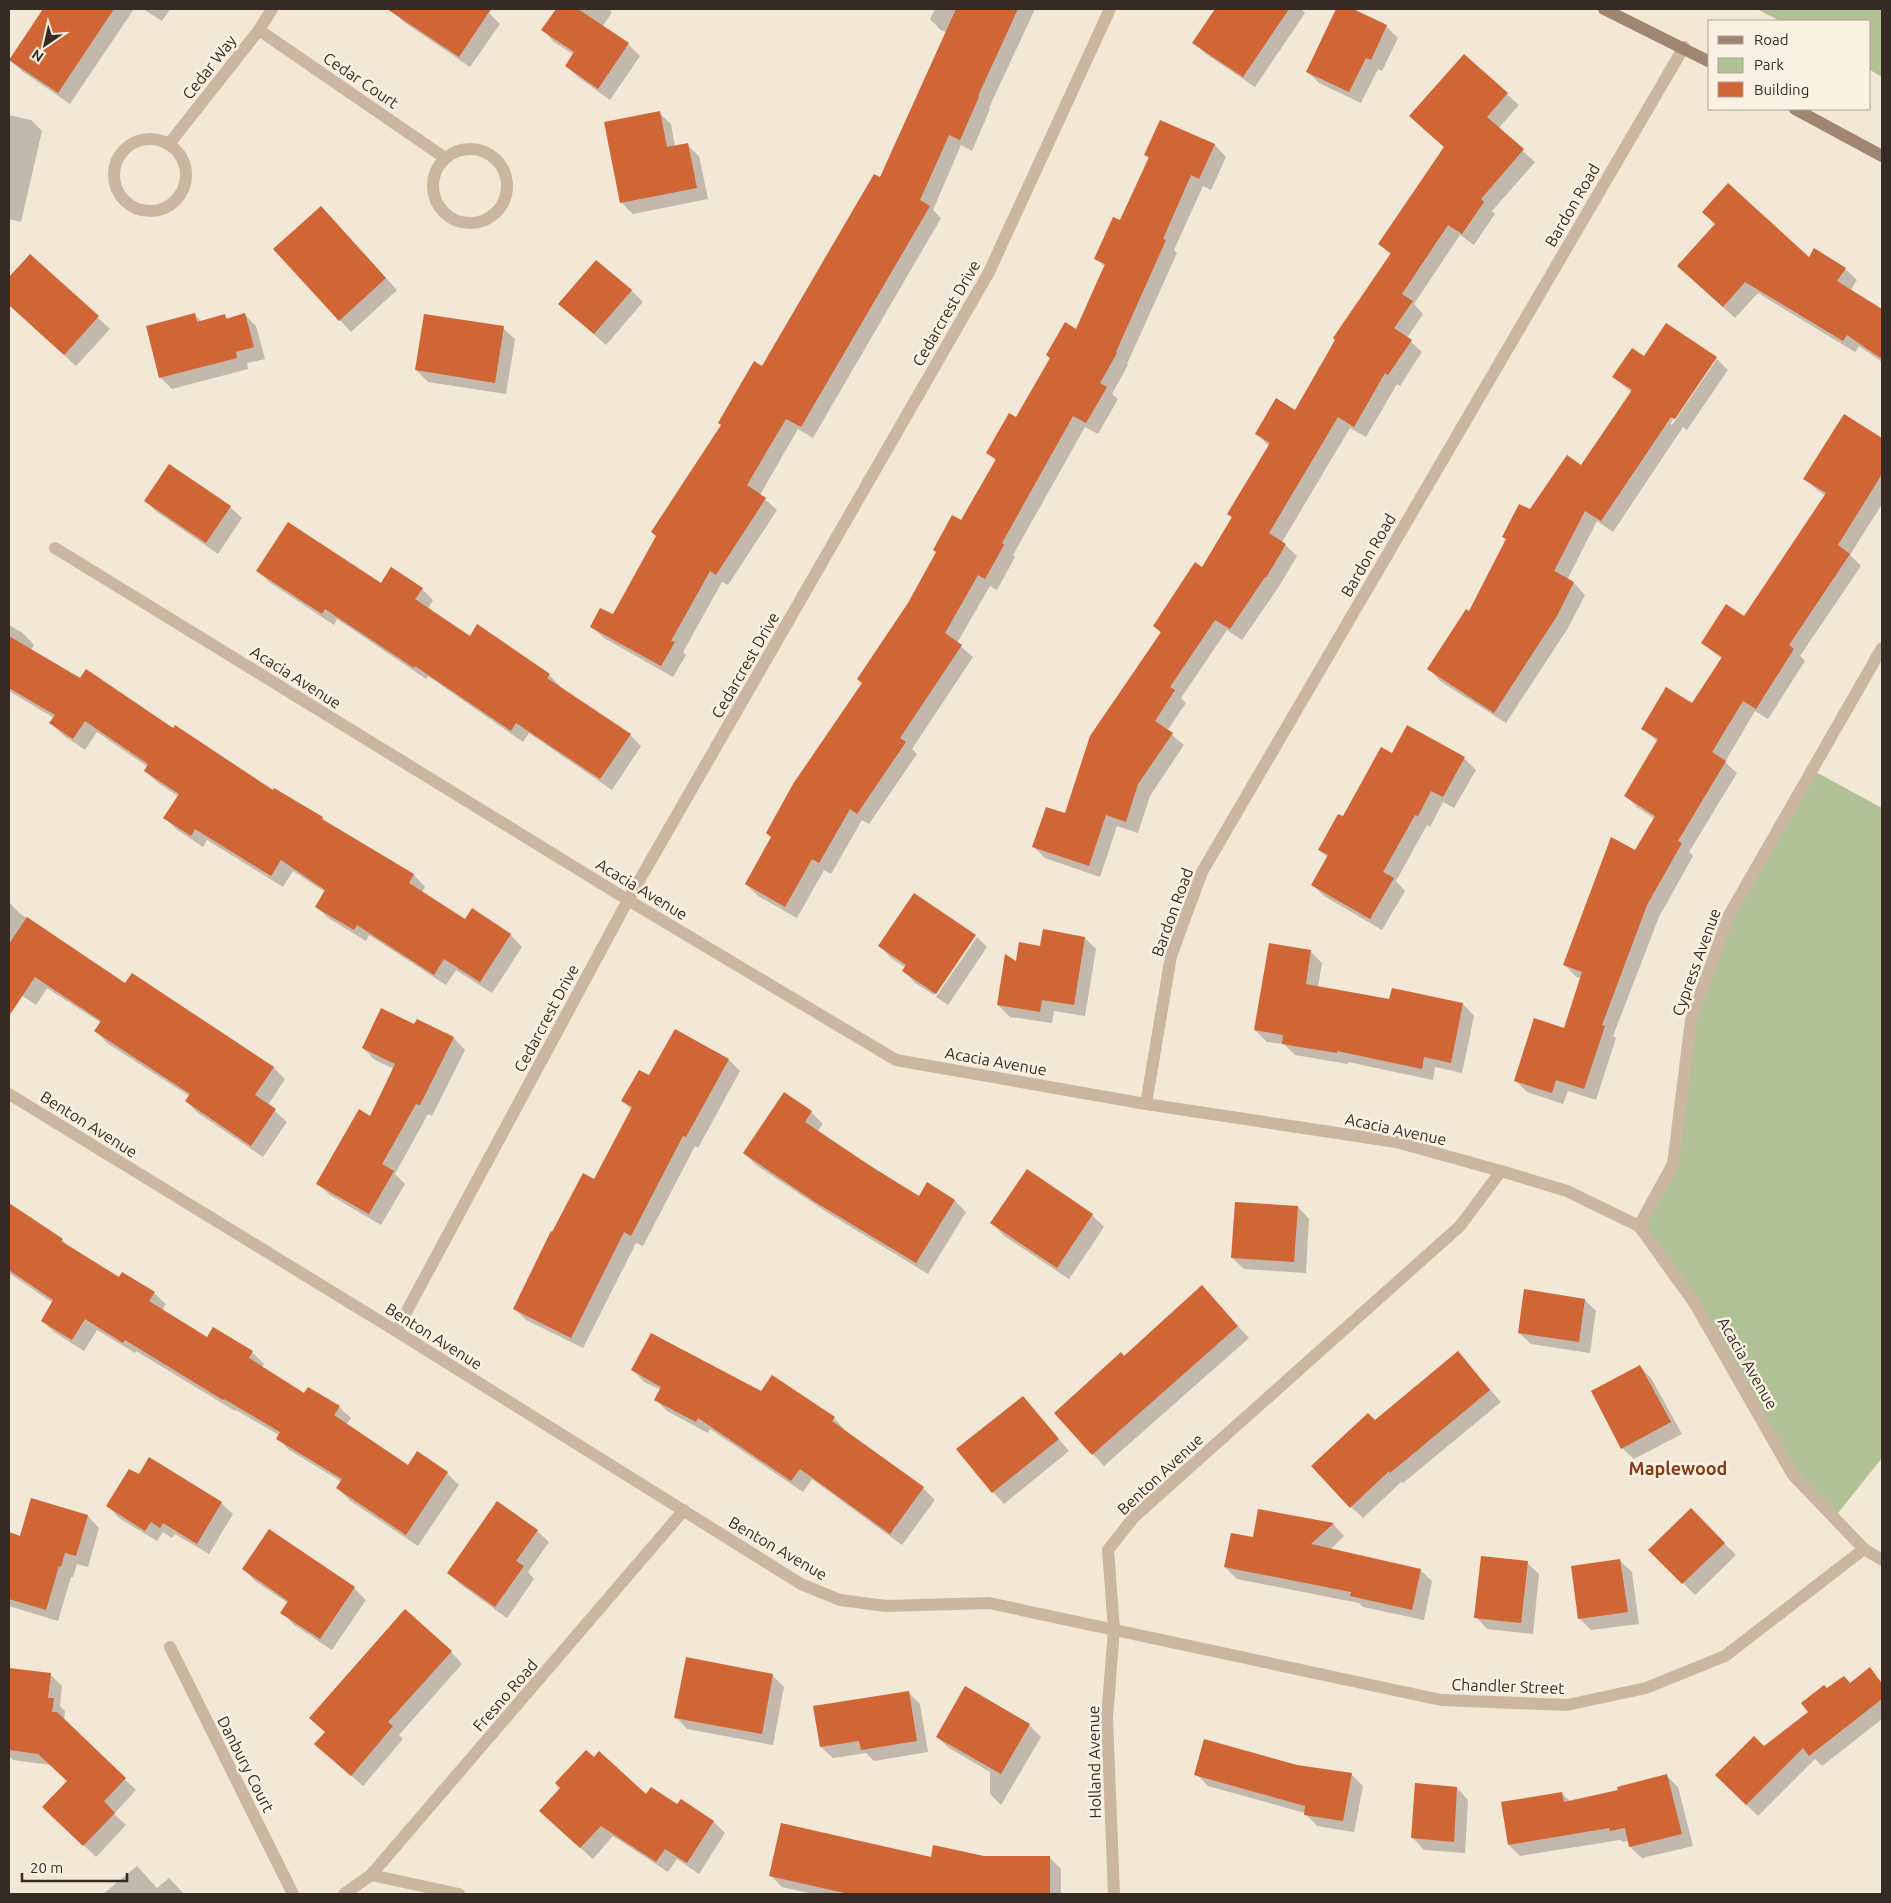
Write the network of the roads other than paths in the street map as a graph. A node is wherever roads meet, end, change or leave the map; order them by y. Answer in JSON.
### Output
{"nodes":[{"id":1,"x":272,"y":9,"type":"edge"},
{"id":2,"x":1110,"y":9,"type":"edge"},
{"id":3,"x":1604,"y":9,"type":"edge"},
{"id":4,"x":259,"y":30,"type":"junction"},
{"id":5,"x":1684,"y":47,"type":"junction"},
{"id":6,"x":1708,"y":61,"type":"edge"},
{"id":7,"x":1798,"y":110,"type":"edge"},
{"id":8,"x":169,"y":144,"type":"junction"},
{"id":9,"x":1882,"y":156,"type":"edge"},
{"id":10,"x":445,"y":158,"type":"junction"},
{"id":11,"x":55,"y":548,"type":"dead end"},
{"id":12,"x":1882,"y":648,"type":"edge"},
{"id":13,"x":628,"y":900,"type":"junction"},
{"id":14,"x":9,"y":1094,"type":"edge"},
{"id":15,"x":1146,"y":1104,"type":"junction"},
{"id":16,"x":1501,"y":1170,"type":"junction"},
{"id":17,"x":1639,"y":1226,"type":"junction"},
{"id":18,"x":396,"y":1331,"type":"junction"},
{"id":19,"x":684,"y":1510,"type":"junction"},
{"id":20,"x":1864,"y":1549,"type":"junction"},
{"id":21,"x":1882,"y":1560,"type":"edge"},
{"id":22,"x":1114,"y":1628,"type":"junction"},
{"id":23,"x":170,"y":1648,"type":"dead end"},
{"id":24,"x":372,"y":1875,"type":"junction"},
{"id":25,"x":293,"y":1894,"type":"edge"},
{"id":26,"x":344,"y":1894,"type":"edge"},
{"id":27,"x":459,"y":1894,"type":"edge"},
{"id":28,"x":1114,"y":1894,"type":"edge"}],
"edges":[{"from":1,"to":4,"type":"street","name":"Cedar Way"},
{"from":2,"to":13,"type":"street","name":"Cedarcrest Drive"},
{"from":3,"to":5,"type":"main road"},
{"from":4,"to":8,"type":"street","name":"Cedar Way"},
{"from":4,"to":10,"type":"street","name":"Cedar Court"},
{"from":5,"to":6,"type":"main road"},
{"from":5,"to":15,"type":"street","name":"Bardon Road"},
{"from":7,"to":9,"type":"main road"},
{"from":8,"to":8,"type":"street"},
{"from":10,"to":10,"type":"street"},
{"from":11,"to":13,"type":"street","name":"Acacia Avenue"},
{"from":12,"to":17,"type":"street","name":"Cypress Avenue"},
{"from":13,"to":15,"type":"street","name":"Acacia Avenue"},
{"from":13,"to":18,"type":"street","name":"Cedarcrest Drive"},
{"from":14,"to":18,"type":"street","name":"Benton Avenue"},
{"from":15,"to":16,"type":"street","name":"Acacia Avenue"},
{"from":16,"to":17,"type":"street","name":"Acacia Avenue"},
{"from":16,"to":22,"type":"street","name":"Benton Avenue"},
{"from":17,"to":20,"type":"street","name":"Acacia Avenue"},
{"from":18,"to":19,"type":"street","name":"Benton Avenue"},
{"from":19,"to":22,"type":"street","name":"Benton Avenue"},
{"from":19,"to":24,"type":"street","name":"Fresno Road"},
{"from":20,"to":21,"type":"street","name":"Acacia Avenue"},
{"from":20,"to":22,"type":"street","name":"Chandler Street"},
{"from":22,"to":28,"type":"street","name":"Holland Avenue"},
{"from":23,"to":25,"type":"street","name":"Danbury Court"},
{"from":24,"to":26,"type":"street","name":"Fresno Road"},
{"from":24,"to":27,"type":"street"}]}
